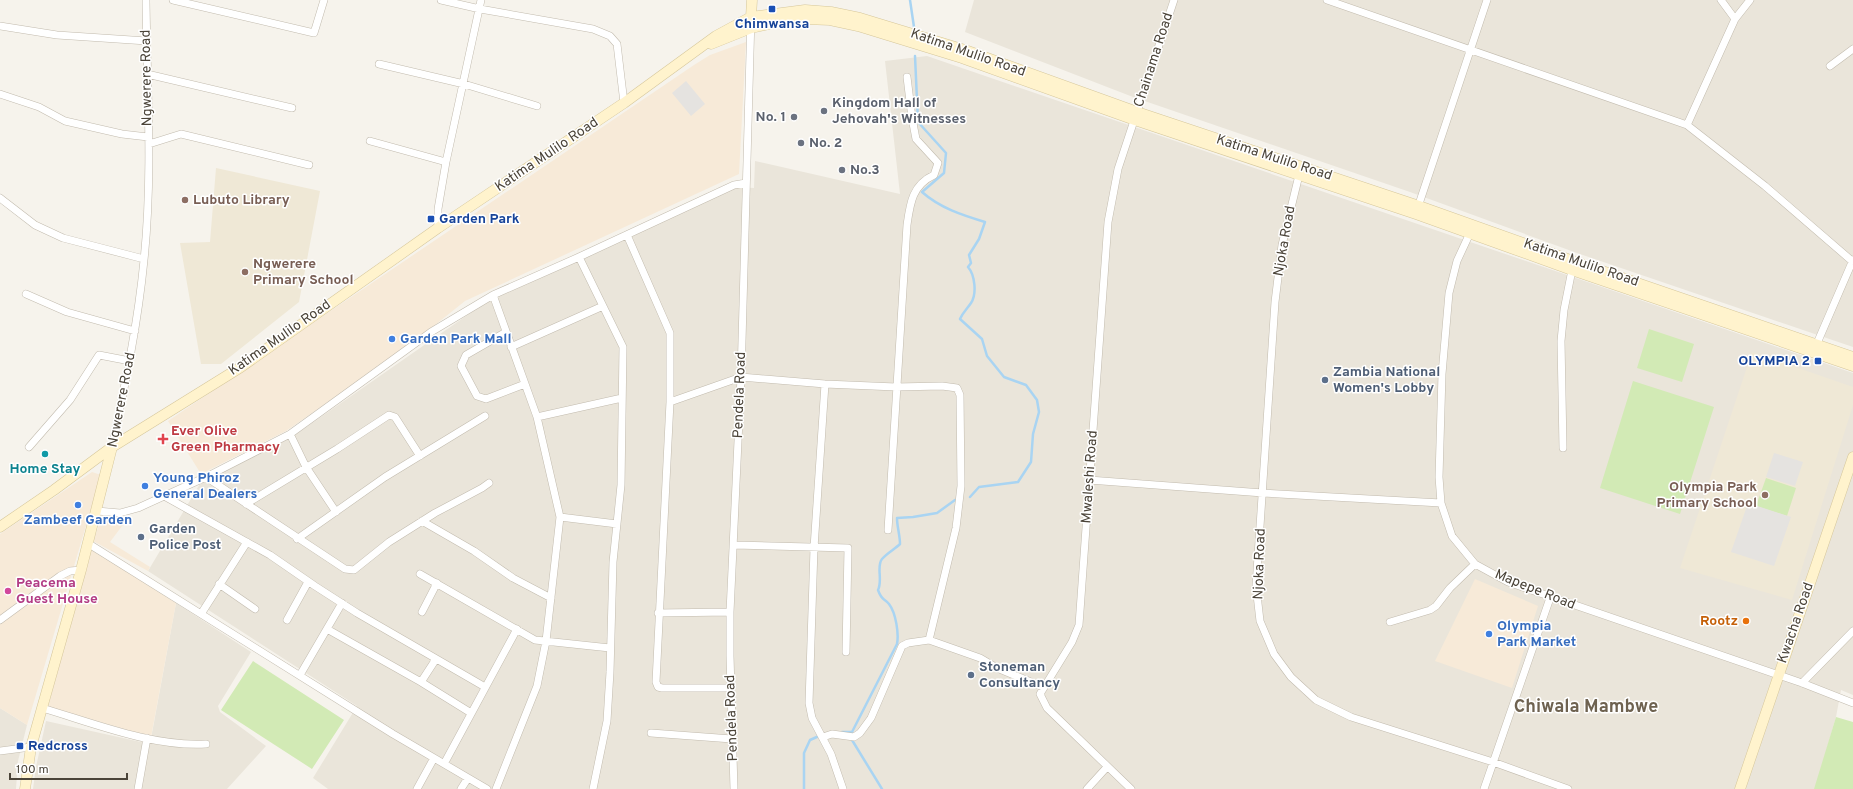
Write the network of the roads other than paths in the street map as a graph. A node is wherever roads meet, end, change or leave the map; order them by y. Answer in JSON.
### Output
{"nodes":[{"id":1,"x":146,"y":0,"type":"edge"},
{"id":2,"x":173,"y":0,"type":"edge"},
{"id":3,"x":324,"y":0,"type":"edge"},
{"id":4,"x":441,"y":0,"type":"edge"},
{"id":5,"x":481,"y":0,"type":"edge"},
{"id":6,"x":752,"y":0,"type":"edge"},
{"id":7,"x":1174,"y":0,"type":"edge"},
{"id":8,"x":1327,"y":0,"type":"edge"},
{"id":9,"x":1487,"y":0,"type":"edge"},
{"id":10,"x":1721,"y":0,"type":"edge"},
{"id":11,"x":1750,"y":0,"type":"edge"},
{"id":12,"x":480,"y":9,"type":"junction"},
{"id":13,"x":751,"y":17,"type":"junction"},
{"id":14,"x":1735,"y":19,"type":"junction"},
{"id":15,"x":0,"y":26,"type":"edge"},
{"id":16,"x":751,"y":28,"type":"junction"},
{"id":17,"x":147,"y":41,"type":"junction"},
{"id":18,"x":1853,"y":49,"type":"edge"},
{"id":19,"x":696,"y":50,"type":"junction"},
{"id":20,"x":1472,"y":50,"type":"junction"},
{"id":21,"x":380,"y":64,"type":"dead end"},
{"id":22,"x":1830,"y":66,"type":"dead end"},
{"id":23,"x":147,"y":74,"type":"junction"},
{"id":24,"x":907,"y":78,"type":"dead end"},
{"id":25,"x":464,"y":84,"type":"junction"},
{"id":26,"x":0,"y":94,"type":"edge"},
{"id":27,"x":624,"y":103,"type":"junction"},
{"id":28,"x":537,"y":106,"type":"dead end"},
{"id":29,"x":292,"y":108,"type":"dead end"},
{"id":30,"x":1136,"y":116,"type":"junction"},
{"id":31,"x":1687,"y":125,"type":"junction"},
{"id":32,"x":149,"y":140,"type":"junction"},
{"id":33,"x":370,"y":141,"type":"dead end"},
{"id":34,"x":446,"y":162,"type":"junction"},
{"id":35,"x":309,"y":165,"type":"dead end"},
{"id":36,"x":1300,"y":171,"type":"junction"},
{"id":37,"x":746,"y":183,"type":"junction"},
{"id":38,"x":0,"y":198,"type":"edge"},
{"id":39,"x":1418,"y":210,"type":"junction"},
{"id":40,"x":438,"y":228,"type":"junction"},
{"id":41,"x":1470,"y":233,"type":"junction"},
{"id":42,"x":627,"y":235,"type":"junction"},
{"id":43,"x":580,"y":257,"type":"junction"},
{"id":44,"x":144,"y":259,"type":"junction"},
{"id":45,"x":1852,"y":260,"type":"edge"},
{"id":46,"x":1572,"y":270,"type":"junction"},
{"id":47,"x":26,"y":294,"type":"dead end"},
{"id":48,"x":493,"y":295,"type":"junction"},
{"id":49,"x":603,"y":306,"type":"junction"},
{"id":50,"x":135,"y":331,"type":"junction"},
{"id":51,"x":506,"y":332,"type":"junction"},
{"id":52,"x":511,"y":347,"type":"junction"},
{"id":53,"x":1815,"y":348,"type":"junction"},
{"id":54,"x":1853,"y":357,"type":"edge"},
{"id":55,"x":130,"y":361,"type":"junction"},
{"id":56,"x":1853,"y":366,"type":"edge"},
{"id":57,"x":741,"y":377,"type":"junction"},
{"id":58,"x":525,"y":384,"type":"junction"},
{"id":59,"x":825,"y":384,"type":"junction"},
{"id":60,"x":896,"y":387,"type":"junction"},
{"id":61,"x":622,"y":398,"type":"junction"},
{"id":62,"x":670,"y":402,"type":"junction"},
{"id":63,"x":485,"y":416,"type":"dead end"},
{"id":64,"x":537,"y":417,"type":"junction"},
{"id":65,"x":290,"y":434,"type":"junction"},
{"id":66,"x":28,"y":447,"type":"dead end"},
{"id":67,"x":112,"y":447,"type":"junction"},
{"id":68,"x":1563,"y":448,"type":"dead end"},
{"id":69,"x":420,"y":456,"type":"junction"},
{"id":70,"x":1852,"y":463,"type":"edge"},
{"id":71,"x":306,"y":467,"type":"junction"},
{"id":72,"x":206,"y":477,"type":"junction"},
{"id":73,"x":1089,"y":480,"type":"junction"},
{"id":74,"x":489,"y":483,"type":"dead end"},
{"id":75,"x":1263,"y":493,"type":"junction"},
{"id":76,"x":164,"y":496,"type":"junction"},
{"id":77,"x":1442,"y":503,"type":"junction"},
{"id":78,"x":246,"y":504,"type":"junction"},
{"id":79,"x":97,"y":511,"type":"junction"},
{"id":80,"x":336,"y":512,"type":"junction"},
{"id":81,"x":560,"y":517,"type":"junction"},
{"id":82,"x":422,"y":521,"type":"junction"},
{"id":83,"x":617,"y":524,"type":"junction"},
{"id":84,"x":0,"y":527,"type":"edge"},
{"id":85,"x":888,"y":530,"type":"dead end"},
{"id":86,"x":297,"y":539,"type":"junction"},
{"id":87,"x":247,"y":542,"type":"junction"},
{"id":88,"x":88,"y":544,"type":"junction"},
{"id":89,"x":734,"y":546,"type":"junction"},
{"id":90,"x":814,"y":548,"type":"junction"},
{"id":91,"x":1475,"y":564,"type":"junction"},
{"id":92,"x":81,"y":570,"type":"junction"},
{"id":93,"x":420,"y":574,"type":"dead end"},
{"id":94,"x":308,"y":582,"type":"junction"},
{"id":95,"x":437,"y":583,"type":"junction"},
{"id":96,"x":220,"y":584,"type":"junction"},
{"id":97,"x":551,"y":598,"type":"junction"},
{"id":98,"x":1550,"y":598,"type":"junction"},
{"id":99,"x":342,"y":603,"type":"junction"},
{"id":100,"x":255,"y":609,"type":"dead end"},
{"id":101,"x":422,"y":612,"type":"dead end"},
{"id":102,"x":730,"y":612,"type":"junction"},
{"id":103,"x":658,"y":613,"type":"junction"},
{"id":104,"x":202,"y":614,"type":"junction"},
{"id":105,"x":0,"y":620,"type":"edge"},
{"id":106,"x":287,"y":620,"type":"dead end"},
{"id":107,"x":1390,"y":622,"type":"dead end"},
{"id":108,"x":327,"y":629,"type":"junction"},
{"id":109,"x":517,"y":629,"type":"junction"},
{"id":110,"x":1853,"y":631,"type":"edge"},
{"id":111,"x":929,"y":640,"type":"junction"},
{"id":112,"x":546,"y":641,"type":"junction"},
{"id":113,"x":610,"y":648,"type":"junction"},
{"id":114,"x":846,"y":652,"type":"dead end"},
{"id":115,"x":436,"y":659,"type":"junction"},
{"id":116,"x":300,"y":675,"type":"junction"},
{"id":117,"x":1778,"y":676,"type":"junction"},
{"id":118,"x":421,"y":682,"type":"junction"},
{"id":119,"x":1802,"y":683,"type":"junction"},
{"id":120,"x":485,"y":687,"type":"junction"},
{"id":121,"x":1043,"y":687,"type":"junction"},
{"id":122,"x":731,"y":688,"type":"junction"},
{"id":123,"x":1853,"y":703,"type":"edge"},
{"id":124,"x":42,"y":708,"type":"junction"},
{"id":125,"x":471,"y":713,"type":"junction"},
{"id":126,"x":651,"y":733,"type":"dead end"},
{"id":127,"x":823,"y":737,"type":"junction"},
{"id":128,"x":148,"y":738,"type":"junction"},
{"id":129,"x":732,"y":740,"type":"junction"},
{"id":130,"x":206,"y":744,"type":"dead end"},
{"id":131,"x":31,"y":747,"type":"junction"},
{"id":132,"x":0,"y":751,"type":"edge"},
{"id":133,"x":434,"y":758,"type":"junction"},
{"id":134,"x":1493,"y":762,"type":"junction"},
{"id":135,"x":444,"y":764,"type":"junction"},
{"id":136,"x":1107,"y":767,"type":"junction"},
{"id":137,"x":468,"y":778,"type":"junction"},
{"id":138,"x":25,"y":789,"type":"edge"},
{"id":139,"x":138,"y":789,"type":"edge"},
{"id":140,"x":417,"y":789,"type":"edge"},
{"id":141,"x":461,"y":789,"type":"edge"},
{"id":142,"x":487,"y":789,"type":"edge"},
{"id":143,"x":496,"y":789,"type":"edge"},
{"id":144,"x":593,"y":789,"type":"edge"},
{"id":145,"x":734,"y":789,"type":"edge"},
{"id":146,"x":843,"y":789,"type":"edge"},
{"id":147,"x":1087,"y":789,"type":"edge"},
{"id":148,"x":1131,"y":789,"type":"edge"},
{"id":149,"x":1484,"y":789,"type":"edge"},
{"id":150,"x":1568,"y":789,"type":"edge"},
{"id":151,"x":1740,"y":789,"type":"edge"}],
"edges":[{"from":1,"to":17,"type":"street","name":"Ngwerere Road"},
{"from":2,"to":3,"type":"street"},
{"from":4,"to":12,"type":"street"},
{"from":5,"to":12,"type":"street"},
{"from":6,"to":13,"type":"main road","name":"Pendela Road"},
{"from":7,"to":30,"type":"street","name":"Chainama Road"},
{"from":8,"to":20,"type":"street"},
{"from":9,"to":20,"type":"street"},
{"from":10,"to":14,"type":"street"},
{"from":11,"to":14,"type":"street"},
{"from":12,"to":25,"type":"street"},
{"from":12,"to":27,"type":"street"},
{"from":13,"to":16,"type":"street","name":"Pendela Road"},
{"from":13,"to":19,"type":"main road","name":"Katima Mulilo Road"},
{"from":13,"to":30,"type":"main road","name":"Katima Mulilo Road"},
{"from":14,"to":31,"type":"street"},
{"from":15,"to":17,"type":"street"},
{"from":16,"to":19,"type":"main road","name":"Katima Mulilo Road"},
{"from":16,"to":30,"type":"main road","name":"Katima Mulilo Road"},
{"from":16,"to":37,"type":"street","name":"Pendela Road"},
{"from":17,"to":23,"type":"street","name":"Ngwerere Road"},
{"from":18,"to":22,"type":"street"},
{"from":19,"to":27,"type":"main road","name":"Katima Mulilo Road"},
{"from":20,"to":31,"type":"street"},
{"from":20,"to":39,"type":"street"},
{"from":21,"to":25,"type":"street"},
{"from":23,"to":29,"type":"street"},
{"from":23,"to":32,"type":"street","name":"Ngwerere Road"},
{"from":24,"to":60,"type":"street"},
{"from":25,"to":28,"type":"street"},
{"from":25,"to":34,"type":"street"},
{"from":26,"to":32,"type":"street"},
{"from":27,"to":40,"type":"main road","name":"Katima Mulilo Road"},
{"from":30,"to":36,"type":"main road","name":"Katima Mulilo Road"},
{"from":30,"to":73,"type":"street","name":"Mwaleshi Road"},
{"from":31,"to":45,"type":"street"},
{"from":32,"to":35,"type":"street"},
{"from":32,"to":44,"type":"street","name":"Ngwerere Road"},
{"from":33,"to":34,"type":"street"},
{"from":34,"to":40,"type":"street"},
{"from":36,"to":39,"type":"main road","name":"Katima Mulilo Road"},
{"from":36,"to":75,"type":"street","name":"Njoka Road"},
{"from":37,"to":42,"type":"street"},
{"from":37,"to":57,"type":"street","name":"Pendela Road"},
{"from":38,"to":44,"type":"street"},
{"from":39,"to":41,"type":"main road","name":"Katima Mulilo Road"},
{"from":39,"to":53,"type":"main road","name":"Katima Mulilo Road"},
{"from":40,"to":67,"type":"main road","name":"Katima Mulilo Road"},
{"from":41,"to":46,"type":"main road","name":"Katima Mulilo Road"},
{"from":41,"to":77,"type":"street","name":"Mapepe Road"},
{"from":42,"to":43,"type":"street"},
{"from":42,"to":62,"type":"street"},
{"from":43,"to":48,"type":"street"},
{"from":43,"to":49,"type":"street"},
{"from":44,"to":50,"type":"street","name":"Ngwerere Road"},
{"from":45,"to":53,"type":"street"},
{"from":46,"to":53,"type":"main road","name":"Katima Mulilo Road"},
{"from":46,"to":68,"type":"street"},
{"from":47,"to":50,"type":"street"},
{"from":48,"to":51,"type":"street"},
{"from":48,"to":65,"type":"street"},
{"from":49,"to":52,"type":"street"},
{"from":49,"to":61,"type":"street"},
{"from":50,"to":55,"type":"street","name":"Ngwerere Road"},
{"from":51,"to":52,"type":"street"},
{"from":51,"to":58,"type":"street"},
{"from":52,"to":58,"type":"street"},
{"from":53,"to":54,"type":"main road","name":"Katima Mulilo Road"},
{"from":53,"to":56,"type":"main road","name":"Katima Mulilo Road"},
{"from":55,"to":66,"type":"street"},
{"from":55,"to":67,"type":"street","name":"Ngwerere Road"},
{"from":57,"to":59,"type":"street"},
{"from":57,"to":62,"type":"street"},
{"from":57,"to":89,"type":"street","name":"Pendela Road"},
{"from":58,"to":64,"type":"street"},
{"from":59,"to":60,"type":"street"},
{"from":59,"to":90,"type":"street"},
{"from":60,"to":85,"type":"street"},
{"from":60,"to":111,"type":"street"},
{"from":61,"to":64,"type":"street"},
{"from":61,"to":83,"type":"street"},
{"from":62,"to":103,"type":"street"},
{"from":63,"to":69,"type":"street"},
{"from":64,"to":81,"type":"street"},
{"from":65,"to":71,"type":"street"},
{"from":65,"to":72,"type":"street"},
{"from":67,"to":79,"type":"main road","name":"Ngwerere Road"},
{"from":67,"to":84,"type":"main road","name":"Katima Mulilo Road"},
{"from":69,"to":71,"type":"street"},
{"from":69,"to":80,"type":"street"},
{"from":70,"to":117,"type":"main road","name":"Kwacha Road"},
{"from":71,"to":78,"type":"street"},
{"from":71,"to":80,"type":"street"},
{"from":72,"to":76,"type":"street"},
{"from":72,"to":78,"type":"street"},
{"from":73,"to":75,"type":"street"},
{"from":73,"to":121,"type":"street","name":"Mwaleshi Road"},
{"from":74,"to":82,"type":"street"},
{"from":75,"to":77,"type":"street"},
{"from":75,"to":134,"type":"street","name":"Njoka Road"},
{"from":76,"to":79,"type":"street"},
{"from":76,"to":87,"type":"street"},
{"from":77,"to":91,"type":"street","name":"Mapepe Road"},
{"from":78,"to":86,"type":"street"},
{"from":79,"to":88,"type":"main road","name":"Ngwerere Road"},
{"from":80,"to":86,"type":"street"},
{"from":81,"to":83,"type":"street"},
{"from":81,"to":97,"type":"street"},
{"from":82,"to":86,"type":"street"},
{"from":82,"to":97,"type":"street"},
{"from":83,"to":113,"type":"street"},
{"from":87,"to":94,"type":"street"},
{"from":87,"to":96,"type":"street"},
{"from":88,"to":92,"type":"main road","name":"Ngwerere Road"},
{"from":88,"to":104,"type":"street"},
{"from":89,"to":90,"type":"street"},
{"from":89,"to":102,"type":"street","name":"Pendela Road"},
{"from":90,"to":114,"type":"street"},
{"from":90,"to":127,"type":"street"},
{"from":91,"to":98,"type":"street","name":"Mapepe Road"},
{"from":91,"to":107,"type":"street"},
{"from":92,"to":105,"type":"street"},
{"from":92,"to":124,"type":"main road","name":"Ngwerere Road"},
{"from":93,"to":95,"type":"street"},
{"from":94,"to":99,"type":"street"},
{"from":94,"to":106,"type":"street"},
{"from":95,"to":101,"type":"street"},
{"from":95,"to":109,"type":"street"},
{"from":96,"to":100,"type":"street"},
{"from":96,"to":104,"type":"street"},
{"from":97,"to":112,"type":"street"},
{"from":98,"to":117,"type":"street","name":"Mapepe Road"},
{"from":98,"to":134,"type":"street"},
{"from":99,"to":108,"type":"street"},
{"from":99,"to":115,"type":"street"},
{"from":102,"to":103,"type":"street"},
{"from":102,"to":122,"type":"street","name":"Pendela Road"},
{"from":103,"to":122,"type":"street"},
{"from":104,"to":116,"type":"street"},
{"from":108,"to":116,"type":"street"},
{"from":108,"to":118,"type":"street"},
{"from":109,"to":112,"type":"street"},
{"from":109,"to":120,"type":"street"},
{"from":110,"to":119,"type":"street"},
{"from":111,"to":121,"type":"street"},
{"from":111,"to":127,"type":"street"},
{"from":112,"to":113,"type":"street"},
{"from":112,"to":143,"type":"street"},
{"from":113,"to":144,"type":"street"},
{"from":115,"to":118,"type":"street"},
{"from":115,"to":120,"type":"street"},
{"from":116,"to":133,"type":"street"},
{"from":117,"to":119,"type":"street","name":"Mapepe Road"},
{"from":117,"to":151,"type":"main road","name":"Kwacha Road"},
{"from":118,"to":125,"type":"street"},
{"from":119,"to":123,"type":"street","name":"Mapepe Road"},
{"from":120,"to":125,"type":"street"},
{"from":121,"to":136,"type":"street"},
{"from":122,"to":129,"type":"street","name":"Pendela Road"},
{"from":124,"to":128,"type":"street"},
{"from":124,"to":131,"type":"main road","name":"Ngwerere Road"},
{"from":125,"to":135,"type":"street"},
{"from":126,"to":129,"type":"street"},
{"from":127,"to":146,"type":"street"},
{"from":128,"to":130,"type":"street"},
{"from":128,"to":139,"type":"street"},
{"from":129,"to":145,"type":"street","name":"Pendela Road"},
{"from":131,"to":132,"type":"street"},
{"from":131,"to":138,"type":"main road","name":"Ngwerere Road"},
{"from":133,"to":135,"type":"street"},
{"from":133,"to":140,"type":"street"},
{"from":134,"to":149,"type":"street"},
{"from":134,"to":150,"type":"street","name":"Njoka Road"},
{"from":135,"to":137,"type":"street"},
{"from":136,"to":147,"type":"street"},
{"from":136,"to":148,"type":"street"},
{"from":137,"to":141,"type":"street"},
{"from":137,"to":142,"type":"street"}]}
